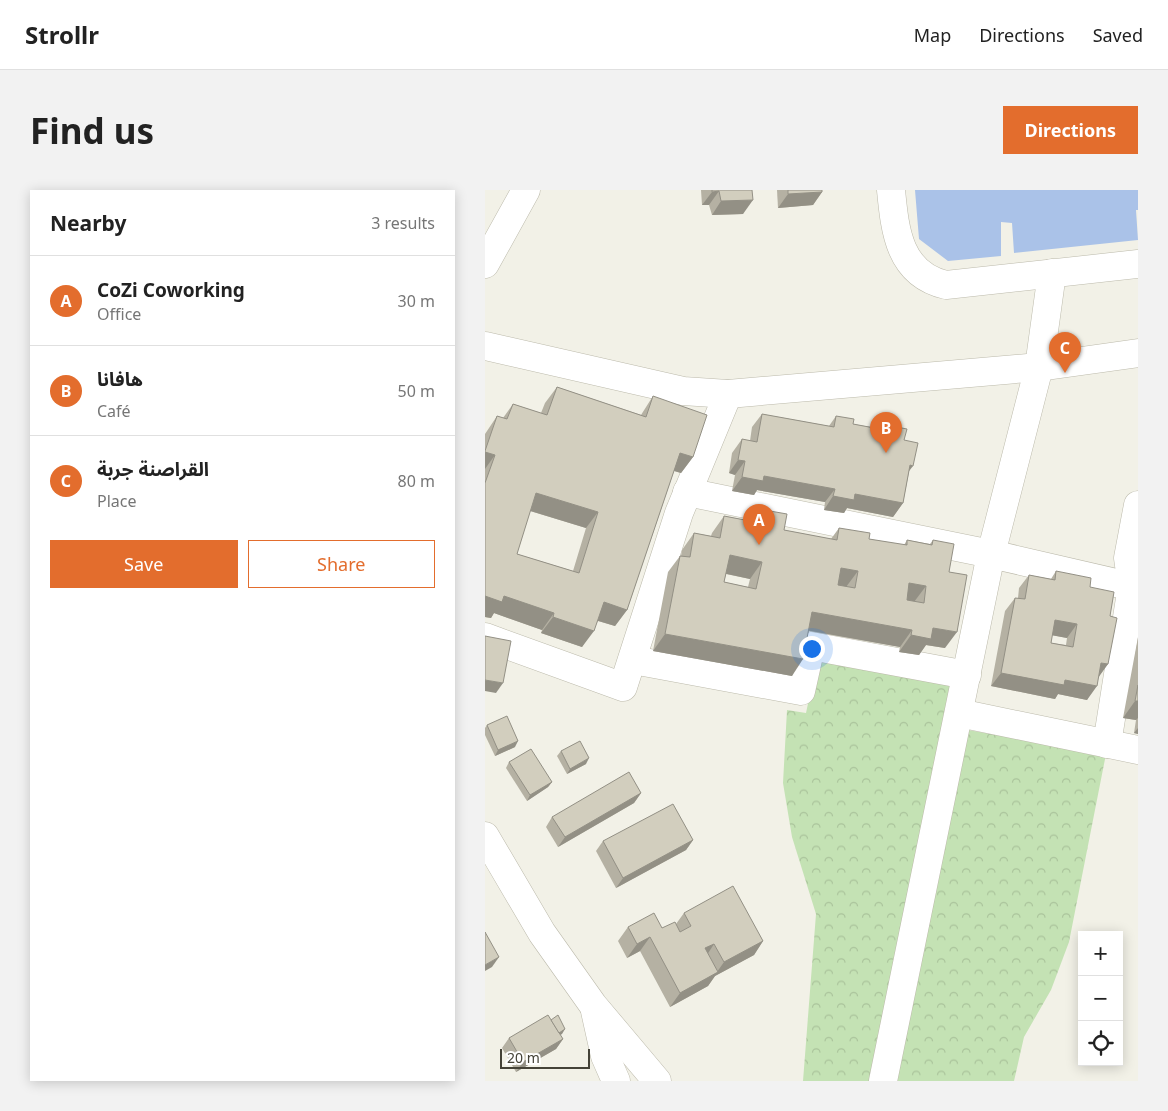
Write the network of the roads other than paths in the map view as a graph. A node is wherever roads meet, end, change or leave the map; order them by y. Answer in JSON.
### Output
{"nodes":[{"id":1,"x":527,"y":190,"type":"edge"},
{"id":2,"x":891,"y":190,"type":"edge"},
{"id":3,"x":485,"y":264,"type":"edge"},
{"id":4,"x":1138,"y":264,"type":"edge"},
{"id":5,"x":1052,"y":273,"type":"junction"},
{"id":6,"x":485,"y":346,"type":"edge"},
{"id":7,"x":1138,"y":353,"type":"edge"},
{"id":8,"x":1039,"y":367,"type":"junction"},
{"id":9,"x":728,"y":394,"type":"junction"},
{"id":10,"x":687,"y":492,"type":"junction"},
{"id":11,"x":1138,"y":505,"type":"edge"},
{"id":12,"x":991,"y":554,"type":"junction"},
{"id":13,"x":1135,"y":587,"type":"edge"},
{"id":14,"x":485,"y":637,"type":"edge"},
{"id":15,"x":633,"y":660,"type":"junction"},
{"id":16,"x":967,"y":675,"type":"junction"},
{"id":17,"x":959,"y":713,"type":"junction"},
{"id":18,"x":1107,"y":744,"type":"junction"},
{"id":19,"x":1138,"y":750,"type":"edge"},
{"id":20,"x":485,"y":836,"type":"edge"},
{"id":21,"x":593,"y":1005,"type":"junction"},
{"id":22,"x":616,"y":1081,"type":"edge"},
{"id":23,"x":657,"y":1081,"type":"edge"},
{"id":24,"x":883,"y":1081,"type":"edge"}],
"edges":[{"from":1,"to":3,"type":"street"},
{"from":2,"to":5,"type":"street"},
{"from":4,"to":5,"type":"street"},
{"from":5,"to":8,"type":"street"},
{"from":6,"to":9,"type":"street"},
{"from":7,"to":8,"type":"street"},
{"from":8,"to":9,"type":"street"},
{"from":8,"to":12,"type":"street"},
{"from":9,"to":10,"type":"street"},
{"from":10,"to":12,"type":"street"},
{"from":10,"to":15,"type":"street"},
{"from":11,"to":13,"type":"street"},
{"from":12,"to":13,"type":"street"},
{"from":12,"to":16,"type":"street"},
{"from":13,"to":18,"type":"street"},
{"from":14,"to":15,"type":"street"},
{"from":15,"to":16,"type":"street"},
{"from":16,"to":17,"type":"street"},
{"from":17,"to":18,"type":"street"},
{"from":17,"to":24,"type":"street"},
{"from":18,"to":19,"type":"street"},
{"from":20,"to":21,"type":"street"},
{"from":21,"to":22,"type":"street"},
{"from":21,"to":23,"type":"street"}]}
